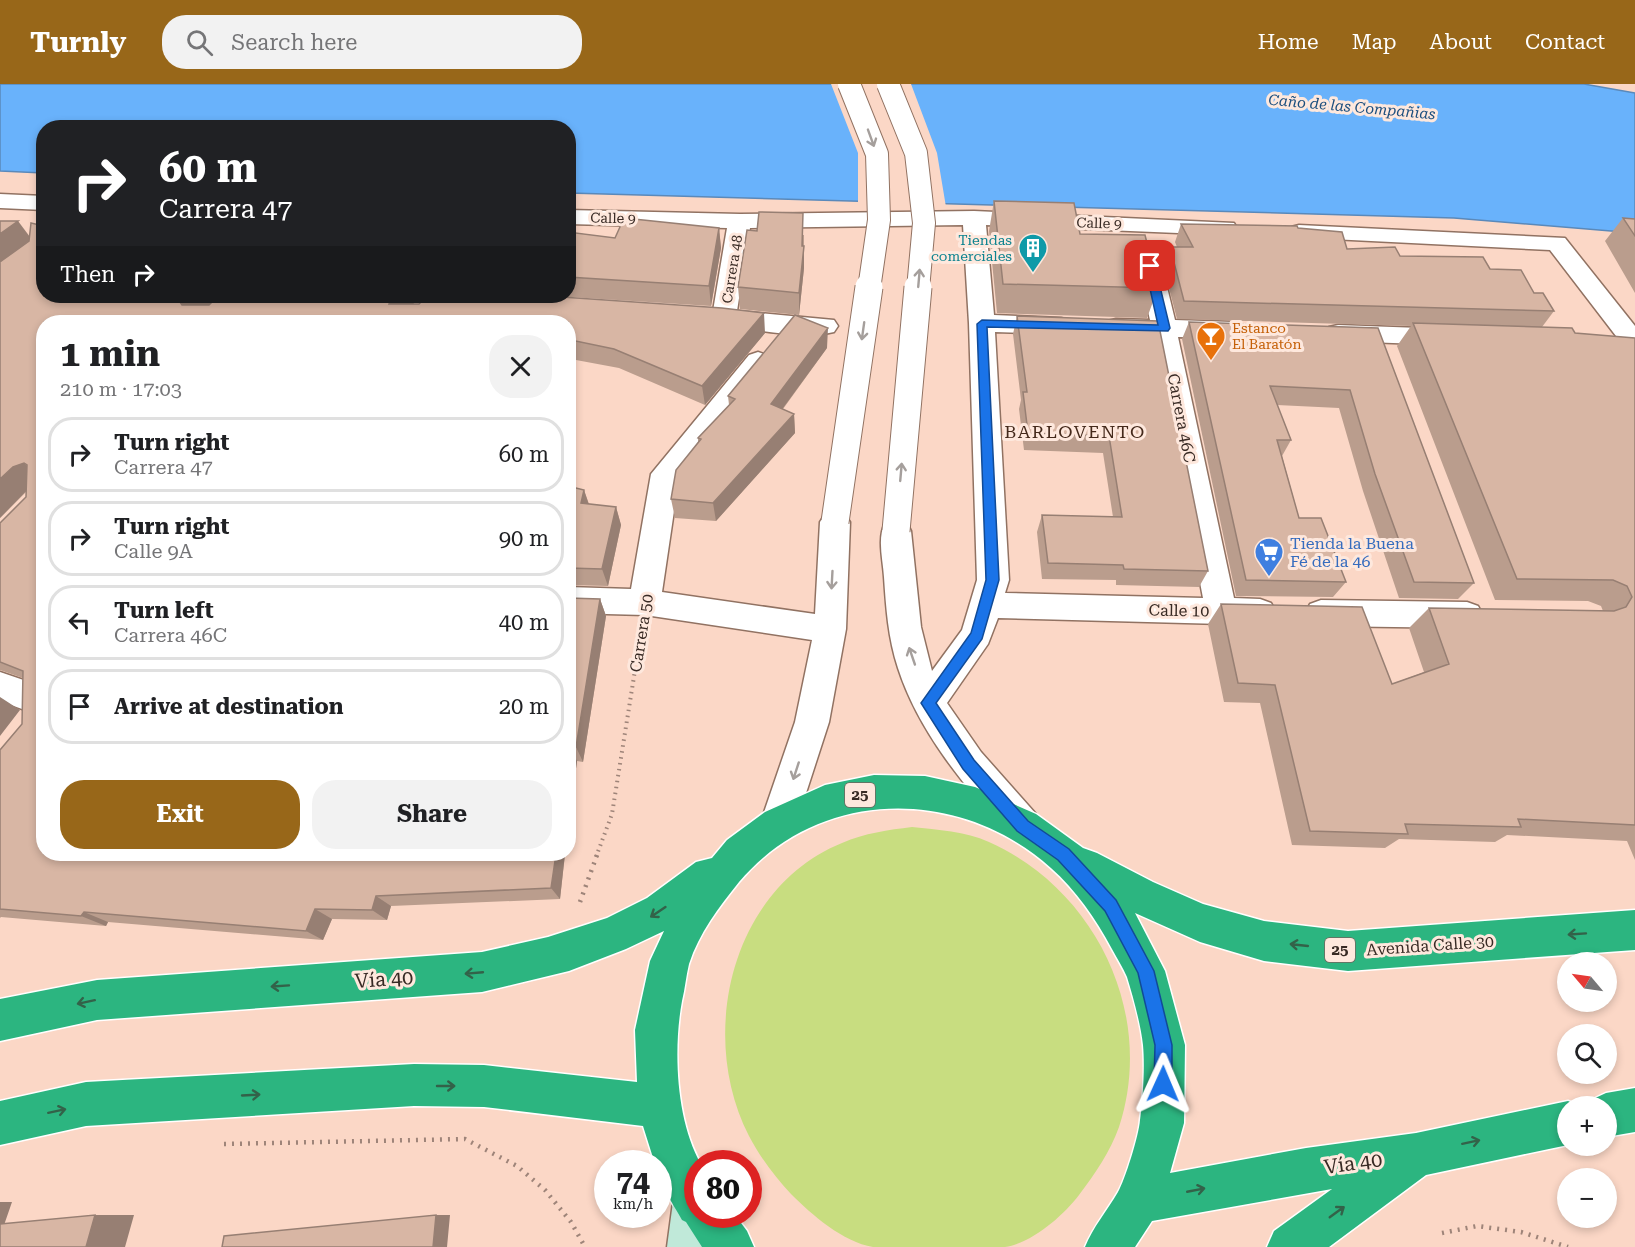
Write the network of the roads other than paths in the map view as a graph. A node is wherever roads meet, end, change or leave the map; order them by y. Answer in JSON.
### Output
{"nodes":[{"id":1,"x":849,"y":84,"type":"edge"},
{"id":2,"x":888,"y":84,"type":"edge"},
{"id":3,"x":0,"y":201,"type":"edge"},
{"id":4,"x":36,"y":203,"type":"edge"},
{"id":5,"x":576,"y":217,"type":"edge"},
{"id":6,"x":974,"y":218,"type":"junction"},
{"id":7,"x":740,"y":221,"type":"junction"},
{"id":8,"x":1140,"y":225,"type":"junction"},
{"id":9,"x":1248,"y":229,"type":"edge"},
{"id":10,"x":1283,"y":231,"type":"edge"},
{"id":11,"x":982,"y":324,"type":"junction"},
{"id":12,"x":787,"y":325,"type":"junction"},
{"id":13,"x":825,"y":326,"type":"edge"},
{"id":14,"x":1164,"y":328,"type":"junction"},
{"id":15,"x":1259,"y":331,"type":"edge"},
{"id":16,"x":1319,"y":332,"type":"edge"},
{"id":17,"x":1378,"y":334,"type":"junction"},
{"id":18,"x":1472,"y":338,"type":"edge"},
{"id":19,"x":1600,"y":342,"type":"edge"},
{"id":20,"x":1635,"y":343,"type":"edge"},
{"id":21,"x":1390,"y":366,"type":"edge"},
{"id":22,"x":576,"y":600,"type":"edge"},
{"id":23,"x":645,"y":602,"type":"junction"},
{"id":24,"x":986,"y":605,"type":"junction"},
{"id":25,"x":1483,"y":607,"type":"edge"},
{"id":26,"x":1221,"y":611,"type":"junction"},
{"id":27,"x":830,"y":629,"type":"junction"},
{"id":28,"x":0,"y":686,"type":"edge"},
{"id":29,"x":928,"y":703,"type":"junction"},
{"id":30,"x":36,"y":711,"type":"edge"},
{"id":31,"x":778,"y":824,"type":"junction"},
{"id":32,"x":1023,"y":826,"type":"junction"},
{"id":33,"x":740,"y":853,"type":"junction"},
{"id":34,"x":1064,"y":855,"type":"junction"},
{"id":35,"x":1635,"y":930,"type":"edge"},
{"id":36,"x":0,"y":1020,"type":"edge"},
{"id":37,"x":660,"y":1106,"type":"junction"},
{"id":38,"x":1635,"y":1110,"type":"edge"},
{"id":39,"x":1617,"y":1113,"type":"edge"},
{"id":40,"x":0,"y":1123,"type":"edge"},
{"id":41,"x":1557,"y":1125,"type":"edge"},
{"id":42,"x":1416,"y":1155,"type":"junction"},
{"id":43,"x":684,"y":1178,"type":"edge"},
{"id":44,"x":1139,"y":1201,"type":"junction"},
{"id":45,"x":695,"y":1228,"type":"edge"},
{"id":46,"x":716,"y":1228,"type":"edge"},
{"id":47,"x":690,"y":1247,"type":"edge"},
{"id":48,"x":731,"y":1247,"type":"edge"},
{"id":49,"x":1108,"y":1247,"type":"edge"},
{"id":50,"x":1290,"y":1247,"type":"edge"}],
"edges":[{"from":1,"to":27,"type":"street","one_way":true,"bridge":true},
{"from":29,"to":2,"type":"street","one_way":true,"bridge":true},
{"from":3,"to":4,"type":"street"},
{"from":5,"to":7,"type":"street","name":"Calle 9"},
{"from":6,"to":7,"type":"street","name":"Calle 9"},
{"from":6,"to":8,"type":"street","name":"Calle 9"},
{"from":6,"to":11,"type":"street"},
{"from":7,"to":12,"type":"street","name":"Carrera 48"},
{"from":8,"to":9,"type":"street","name":"Calle 9"},
{"from":8,"to":14,"type":"street","name":"Carrera 46C"},
{"from":10,"to":20,"type":"street"},
{"from":11,"to":14,"type":"street"},
{"from":11,"to":24,"type":"street"},
{"from":12,"to":13,"type":"street"},
{"from":12,"to":23,"type":"street","name":"Carrera 50"},
{"from":14,"to":15,"type":"street"},
{"from":14,"to":26,"type":"street","name":"Carrera 46C"},
{"from":16,"to":17,"type":"street"},
{"from":17,"to":18,"type":"street"},
{"from":17,"to":21,"type":"street"},
{"from":19,"to":20,"type":"street"},
{"from":22,"to":23,"type":"street"},
{"from":23,"to":27,"type":"street"},
{"from":24,"to":26,"type":"street","name":"Calle 10"},
{"from":24,"to":29,"type":"street"},
{"from":25,"to":26,"type":"street","name":"Calle 10"},
{"from":27,"to":31,"type":"street","one_way":true},
{"from":28,"to":30,"type":"street"},
{"from":29,"to":32,"type":"street"},
{"from":31,"to":32,"type":"highway","number":"25"},
{"from":31,"to":33,"type":"highway","number":"25"},
{"from":32,"to":34,"type":"highway","number":"25"},
{"from":33,"to":36,"type":"highway","name":"Vía 40","one_way":true},
{"from":33,"to":37,"type":"highway","number":"25"},
{"from":35,"to":34,"type":"highway","name":"Avenida Calle 30","number":"25","one_way":true},
{"from":34,"to":44,"type":"highway","number":"25"},
{"from":40,"to":37,"type":"highway","one_way":true},
{"from":37,"to":43,"type":"highway","number":"25"},
{"from":38,"to":39,"type":"highway"},
{"from":42,"to":41,"type":"highway","name":"Vía 40","one_way":true},
{"from":44,"to":42,"type":"highway","name":"Vía 40","one_way":true},
{"from":50,"to":42,"type":"highway","one_way":true},
{"from":44,"to":49,"type":"highway","number":"25"},
{"from":45,"to":47,"type":"street"},
{"from":46,"to":48,"type":"highway","number":"25"}]}
